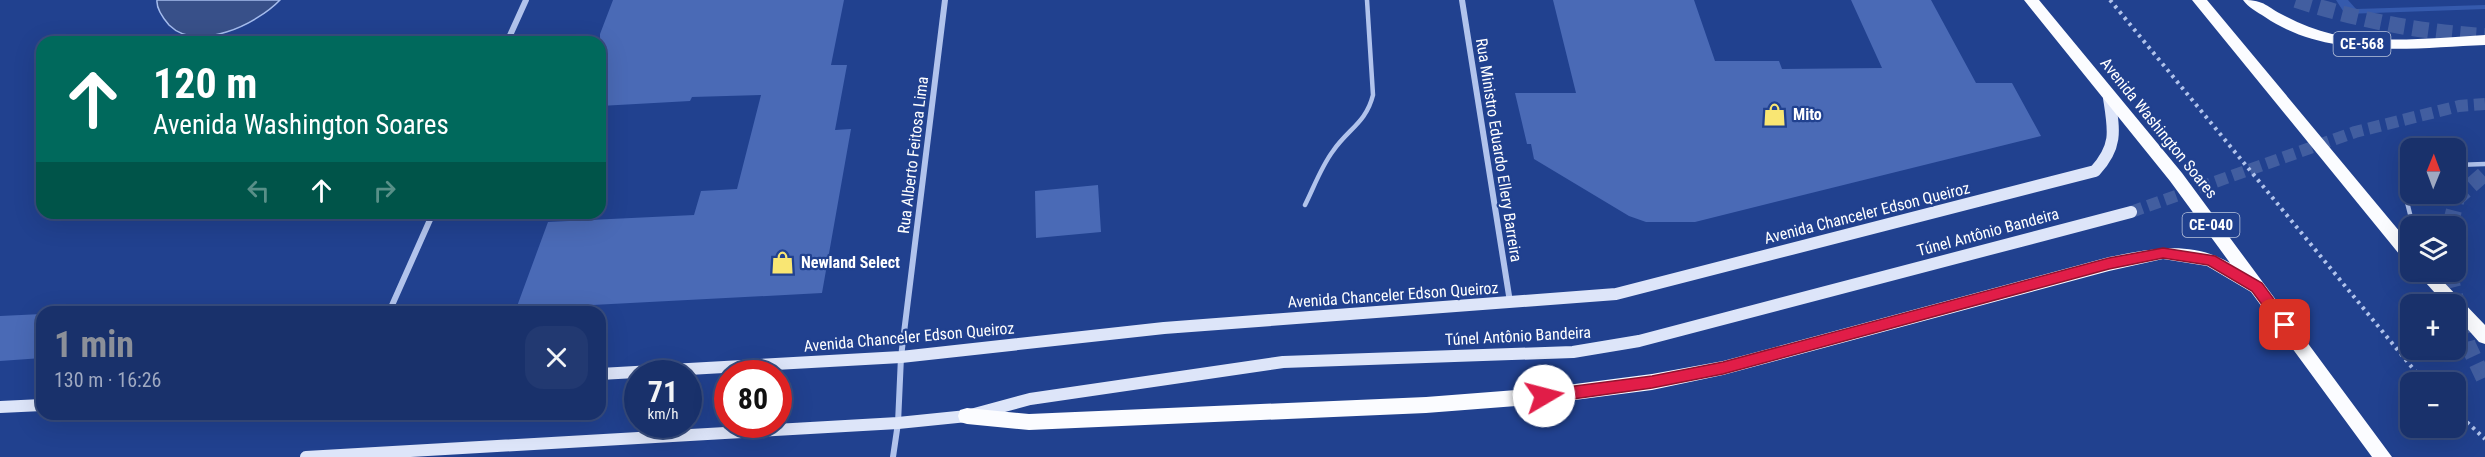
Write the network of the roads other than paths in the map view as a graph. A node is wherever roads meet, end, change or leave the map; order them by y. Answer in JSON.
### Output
{"nodes":[{"id":1,"x":526,"y":0,"type":"edge"},
{"id":2,"x":945,"y":0,"type":"edge"},
{"id":3,"x":1367,"y":0,"type":"edge"},
{"id":4,"x":1462,"y":0,"type":"edge"},
{"id":5,"x":2031,"y":0,"type":"edge"},
{"id":6,"x":2199,"y":0,"type":"edge"},
{"id":7,"x":2250,"y":0,"type":"edge"},
{"id":8,"x":510,"y":36,"type":"edge"},
{"id":9,"x":2485,"y":40,"type":"edge"},
{"id":10,"x":2109,"y":98,"type":"junction"},
{"id":11,"x":2485,"y":164,"type":"edge"},
{"id":12,"x":2466,"y":165,"type":"edge"},
{"id":13,"x":1305,"y":205,"type":"dead end"},
{"id":14,"x":2131,"y":212,"type":"tunnel mouth"},
{"id":15,"x":430,"y":219,"type":"edge"},
{"id":16,"x":2400,"y":243,"type":"edge"},
{"id":17,"x":2433,"y":282,"type":"edge"},
{"id":18,"x":2257,"y":287,"type":"junction"},
{"id":19,"x":2445,"y":294,"type":"edge"},
{"id":20,"x":1510,"y":303,"type":"junction"},
{"id":21,"x":392,"y":306,"type":"edge"},
{"id":22,"x":2466,"y":317,"type":"edge"},
{"id":23,"x":2485,"y":337,"type":"edge"},
{"id":24,"x":902,"y":357,"type":"junction"},
{"id":25,"x":606,"y":374,"type":"edge"},
{"id":26,"x":36,"y":405,"type":"edge"},
{"id":27,"x":0,"y":407,"type":"edge"},
{"id":28,"x":967,"y":416,"type":"junction"},
{"id":29,"x":898,"y":423,"type":"junction"},
{"id":30,"x":306,"y":457,"type":"edge"},
{"id":31,"x":893,"y":457,"type":"edge"},
{"id":32,"x":2383,"y":457,"type":"edge"}],
"edges":[{"from":1,"to":8,"type":"street"},
{"from":2,"to":24,"type":"street","name":"Rua Alberto Feitosa Lima"},
{"from":3,"to":13,"type":"lane"},
{"from":4,"to":20,"type":"street","name":"Rua Ministro Eduardo Ellery Barreira"},
{"from":5,"to":10,"type":"highway","name":"Avenida Washington Soares","number":"CE-040"},
{"from":6,"to":16,"type":"highway"},
{"from":7,"to":9,"type":"highway","number":"CE-568"},
{"from":10,"to":18,"type":"highway","name":"Avenida Washington Soares","number":"CE-040"},
{"from":10,"to":20,"type":"main road","name":"Avenida Chanceler Edson Queiroz"},
{"from":11,"to":12,"type":"lane"},
{"from":14,"to":28,"type":"main road","name":"Túnel Antônio Bandeira"},
{"from":15,"to":21,"type":"street"},
{"from":17,"to":19,"type":"highway"},
{"from":18,"to":28,"type":"highway"},
{"from":18,"to":32,"type":"highway","name":"Avenida Washington Soares","number":"CE-040"},
{"from":20,"to":24,"type":"main road","name":"Avenida Chanceler Edson Queiroz"},
{"from":22,"to":23,"type":"highway"},
{"from":24,"to":25,"type":"main road","name":"Avenida Chanceler Edson Queiroz"},
{"from":24,"to":29,"type":"street","name":"Rua Alberto Feitosa Lima"},
{"from":26,"to":27,"type":"main road"},
{"from":28,"to":29,"type":"main road"},
{"from":29,"to":30,"type":"main road"},
{"from":29,"to":31,"type":"street","name":"Rua Alberto Feitosa Lima"}]}
